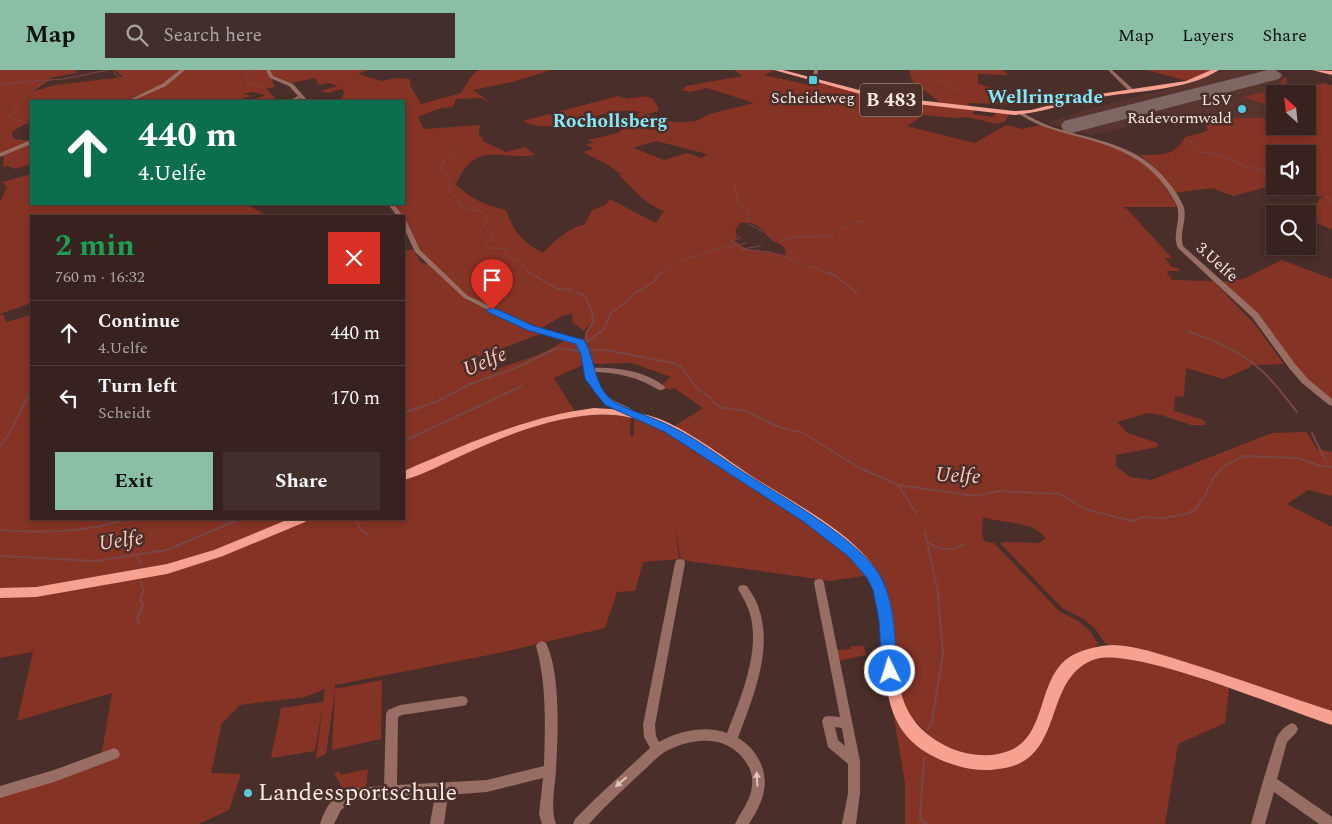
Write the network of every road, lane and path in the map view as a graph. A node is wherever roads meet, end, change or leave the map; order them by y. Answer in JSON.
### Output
{"nodes":[{"id":1,"x":183,"y":70,"type":"edge"},
{"id":2,"x":268,"y":70,"type":"edge"},
{"id":3,"x":777,"y":70,"type":"edge"},
{"id":4,"x":816,"y":70,"type":"edge"},
{"id":5,"x":1110,"y":70,"type":"edge"},
{"id":6,"x":1216,"y":70,"type":"edge"},
{"id":7,"x":1315,"y":70,"type":"edge"},
{"id":8,"x":1332,"y":73,"type":"edge"},
{"id":9,"x":811,"y":79,"type":"junction"},
{"id":10,"x":1132,"y":91,"type":"junction"},
{"id":11,"x":300,"y":97,"type":"junction"},
{"id":12,"x":131,"y":100,"type":"edge"},
{"id":13,"x":292,"y":100,"type":"edge"},
{"id":14,"x":304,"y":100,"type":"edge"},
{"id":15,"x":1021,"y":113,"type":"junction"},
{"id":16,"x":30,"y":142,"type":"edge"},
{"id":17,"x":0,"y":155,"type":"edge"},
{"id":18,"x":405,"y":224,"type":"edge"},
{"id":19,"x":588,"y":370,"type":"junction"},
{"id":20,"x":662,"y":388,"type":"dead end"},
{"id":21,"x":1332,"y":404,"type":"edge"},
{"id":22,"x":632,"y":414,"type":"junction"},
{"id":23,"x":405,"y":476,"type":"edge"},
{"id":24,"x":299,"y":520,"type":"edge"},
{"id":25,"x":680,"y":563,"type":"dead end"},
{"id":26,"x":819,"y":583,"type":"dead end"},
{"id":27,"x":743,"y":589,"type":"dead end"},
{"id":28,"x":0,"y":592,"type":"edge"},
{"id":29,"x":542,"y":646,"type":"dead end"},
{"id":30,"x":462,"y":702,"type":"dead end"},
{"id":31,"x":1332,"y":718,"type":"edge"},
{"id":32,"x":847,"y":723,"type":"junction"},
{"id":33,"x":1292,"y":729,"type":"dead end"},
{"id":34,"x":731,"y":739,"type":"junction"},
{"id":35,"x":657,"y":750,"type":"junction"},
{"id":36,"x":114,"y":754,"type":"dead end"},
{"id":37,"x":854,"y":761,"type":"junction"},
{"id":38,"x":550,"y":770,"type":"junction"},
{"id":39,"x":1269,"y":782,"type":"junction"},
{"id":40,"x":442,"y":789,"type":"junction"},
{"id":41,"x":0,"y":792,"type":"edge"},
{"id":42,"x":390,"y":792,"type":"junction"},
{"id":43,"x":337,"y":804,"type":"joint"},
{"id":44,"x":327,"y":824,"type":"edge"},
{"id":45,"x":437,"y":824,"type":"edge"},
{"id":46,"x":549,"y":824,"type":"edge"},
{"id":47,"x":580,"y":824,"type":"edge"},
{"id":48,"x":742,"y":824,"type":"edge"},
{"id":49,"x":849,"y":824,"type":"edge"},
{"id":50,"x":1258,"y":824,"type":"edge"},
{"id":51,"x":1330,"y":824,"type":"edge"}],
"edges":[{"from":1,"to":12,"type":"street"},
{"from":2,"to":11,"type":"street"},
{"from":3,"to":9,"type":"main road","number":"B 483"},
{"from":4,"to":9,"type":"street"},
{"from":5,"to":10,"type":"street"},
{"from":6,"to":10,"type":"main road","number":"B 483"},
{"from":7,"to":8,"type":"main road"},
{"from":9,"to":15,"type":"main road","number":"B 483"},
{"from":10,"to":15,"type":"main road","number":"B 483"},
{"from":11,"to":13,"type":"street"},
{"from":11,"to":14,"type":"street"},
{"from":15,"to":21,"type":"street","name":"3.Uelfe"},
{"from":16,"to":17,"type":"street"},
{"from":18,"to":19,"type":"street"},
{"from":19,"to":20,"type":"street"},
{"from":19,"to":22,"type":"street"},
{"from":22,"to":23,"type":"main road"},
{"from":22,"to":31,"type":"main road"},
{"from":24,"to":28,"type":"main road"},
{"from":25,"to":35,"type":"street"},
{"from":26,"to":32,"type":"street"},
{"from":27,"to":34,"type":"street"},
{"from":29,"to":38,"type":"street"},
{"from":30,"to":42,"type":"street"},
{"from":32,"to":37,"type":"street"},
{"from":32,"to":37,"type":"street"},
{"from":33,"to":39,"type":"street"},
{"from":34,"to":35,"type":"street"},
{"from":48,"to":34,"type":"street","one_way":true},
{"from":35,"to":47,"type":"street","one_way":true},
{"from":36,"to":41,"type":"street"},
{"from":37,"to":49,"type":"street"},
{"from":38,"to":40,"type":"street"},
{"from":38,"to":46,"type":"street"},
{"from":39,"to":50,"type":"street"},
{"from":39,"to":51,"type":"street"},
{"from":40,"to":42,"type":"street"},
{"from":40,"to":45,"type":"street"},
{"from":42,"to":43,"type":"street"},
{"from":43,"to":44,"type":"street"}]}
